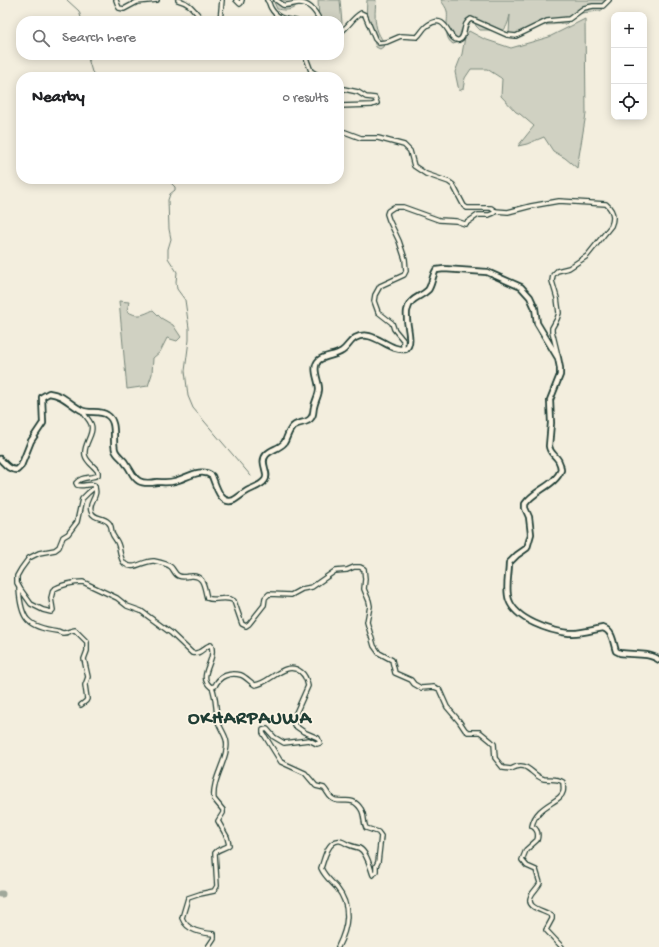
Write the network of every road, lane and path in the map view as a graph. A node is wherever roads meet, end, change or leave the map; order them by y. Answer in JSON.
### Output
{"nodes":[{"id":1,"x":116,"y":0,"type":"edge"},
{"id":2,"x":157,"y":0,"type":"edge"},
{"id":3,"x":178,"y":0,"type":"edge"},
{"id":4,"x":222,"y":0,"type":"edge"},
{"id":5,"x":236,"y":0,"type":"edge"},
{"id":6,"x":242,"y":0,"type":"edge"},
{"id":7,"x":267,"y":0,"type":"edge"},
{"id":8,"x":276,"y":0,"type":"edge"},
{"id":9,"x":609,"y":0,"type":"edge"},
{"id":10,"x":200,"y":16,"type":"edge"},
{"id":11,"x":220,"y":16,"type":"edge"},
{"id":12,"x":277,"y":16,"type":"edge"},
{"id":13,"x":318,"y":16,"type":"edge"},
{"id":14,"x":344,"y":30,"type":"edge"},
{"id":15,"x":308,"y":60,"type":"edge"},
{"id":16,"x":313,"y":72,"type":"edge"},
{"id":17,"x":344,"y":89,"type":"edge"},
{"id":18,"x":344,"y":106,"type":"edge"},
{"id":19,"x":344,"y":132,"type":"edge"},
{"id":20,"x":494,"y":211,"type":"junction"},
{"id":21,"x":403,"y":350,"type":"junction"},
{"id":22,"x":558,"y":358,"type":"junction"},
{"id":23,"x":82,"y":410,"type":"junction"},
{"id":24,"x":0,"y":458,"type":"edge"},
{"id":25,"x":95,"y":487,"type":"junction"},
{"id":26,"x":19,"y":588,"type":"junction"},
{"id":27,"x":659,"y":660,"type":"edge"},
{"id":28,"x":212,"y":687,"type":"junction"},
{"id":29,"x":80,"y":705,"type":"dead end"},
{"id":30,"x":208,"y":947,"type":"edge"},
{"id":31,"x":338,"y":947,"type":"edge"},
{"id":32,"x":562,"y":947,"type":"edge"}],
"edges":[{"from":1,"to":2,"type":"street"},
{"from":3,"to":10,"type":"street"},
{"from":4,"to":11,"type":"street"},
{"from":5,"to":6,"type":"street"},
{"from":7,"to":12,"type":"street"},
{"from":8,"to":13,"type":"street"},
{"from":9,"to":14,"type":"street"},
{"from":15,"to":16,"type":"street"},
{"from":17,"to":18,"type":"street"},
{"from":19,"to":20,"type":"street"},
{"from":20,"to":21,"type":"street"},
{"from":20,"to":22,"type":"street"},
{"from":21,"to":22,"type":"street"},
{"from":21,"to":23,"type":"street"},
{"from":22,"to":27,"type":"street"},
{"from":23,"to":24,"type":"street"},
{"from":23,"to":25,"type":"street"},
{"from":25,"to":26,"type":"street"},
{"from":25,"to":32,"type":"street"},
{"from":26,"to":28,"type":"street"},
{"from":26,"to":29,"type":"street"},
{"from":28,"to":30,"type":"street"},
{"from":28,"to":31,"type":"street"}]}
